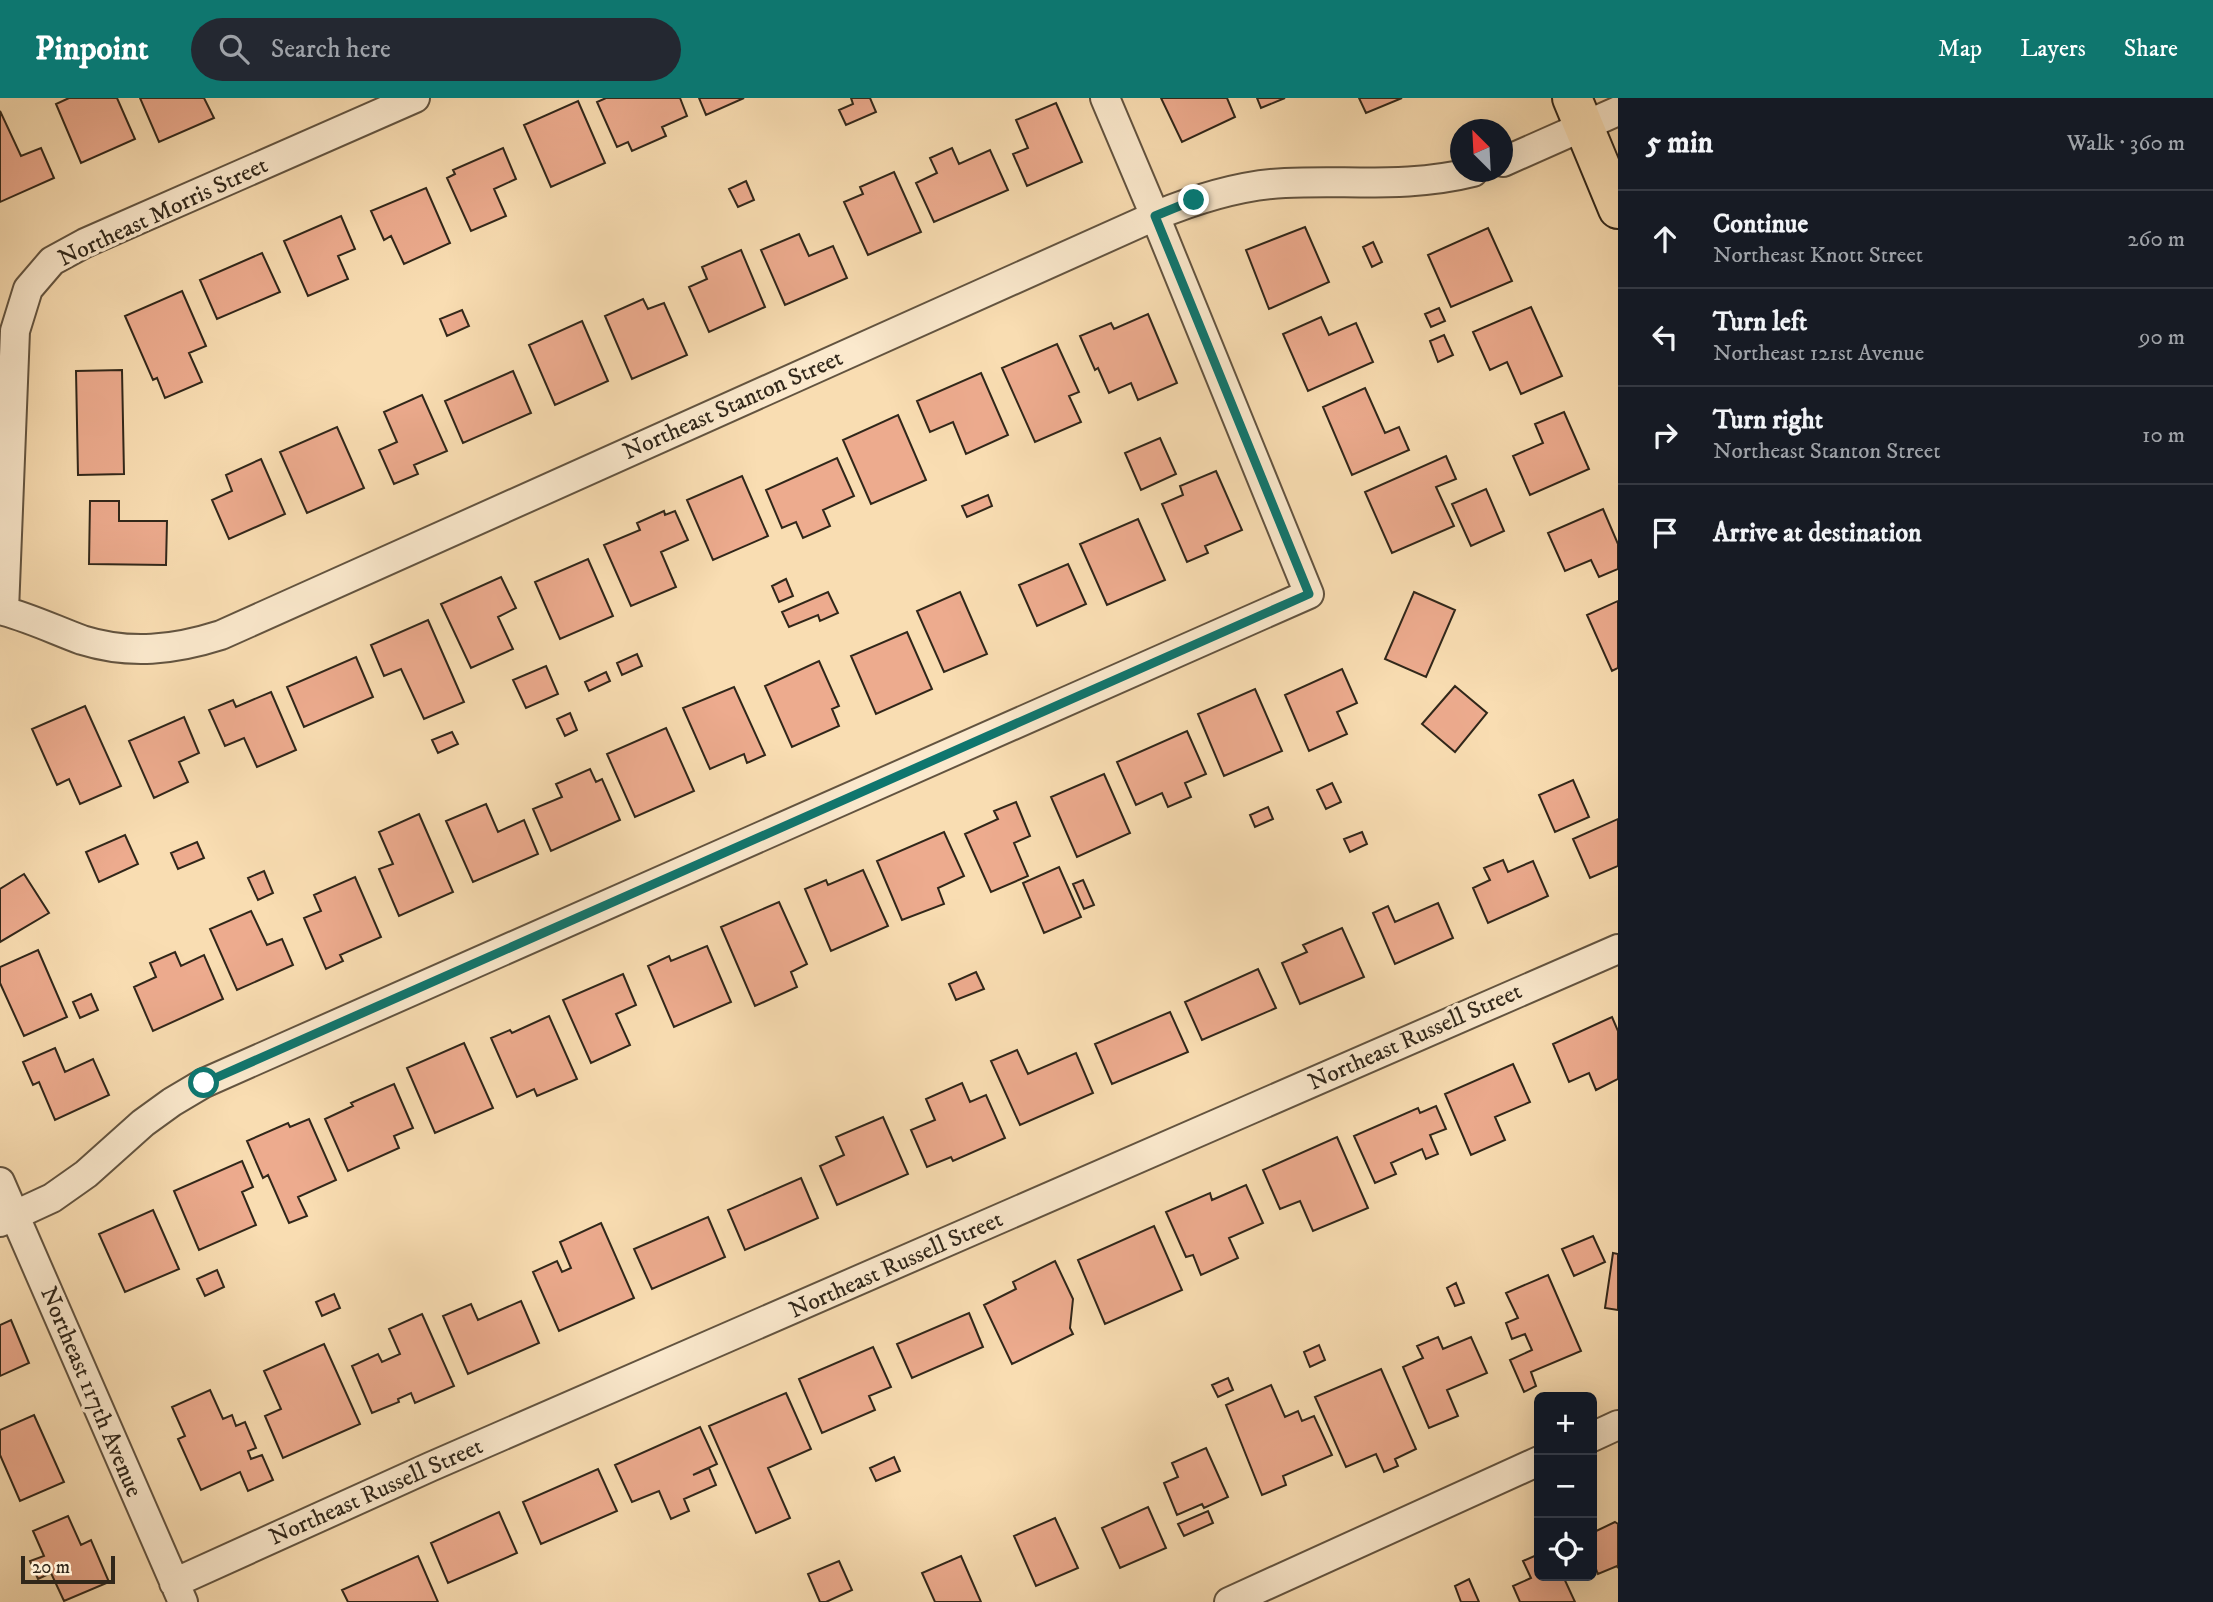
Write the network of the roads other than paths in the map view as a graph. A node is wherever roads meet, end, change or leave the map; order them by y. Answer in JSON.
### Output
{"nodes":[{"id":1,"x":415,"y":98,"type":"edge"},
{"id":2,"x":1105,"y":98,"type":"edge"},
{"id":3,"x":1618,"y":111,"type":"edge"},
{"id":4,"x":1577,"y":113,"type":"edge"},
{"id":5,"x":1513,"y":155,"type":"edge"},
{"id":6,"x":1450,"y":176,"type":"edge"},
{"id":7,"x":1618,"y":209,"type":"edge"},
{"id":8,"x":1155,"y":216,"type":"junction"},
{"id":9,"x":2,"y":610,"type":"edge"},
{"id":10,"x":1618,"y":948,"type":"edge"},
{"id":11,"x":0,"y":1181,"type":"edge"},
{"id":12,"x":7,"y":1218,"type":"edge"},
{"id":13,"x":1618,"y":1425,"type":"edge"},
{"id":14,"x":1597,"y":1435,"type":"edge"},
{"id":15,"x":1534,"y":1463,"type":"edge"},
{"id":16,"x":178,"y":1593,"type":"edge"},
{"id":17,"x":1229,"y":1602,"type":"edge"}],
"edges":[{"from":1,"to":9,"type":"street","name":"Northeast Morris Street"},
{"from":2,"to":8,"type":"street"},
{"from":3,"to":4,"type":"street"},
{"from":4,"to":5,"type":"street"},
{"from":4,"to":7,"type":"main road"},
{"from":6,"to":8,"type":"street","name":"Northeast Stanton Street"},
{"from":8,"to":9,"type":"street","name":"Northeast Stanton Street"},
{"from":8,"to":12,"type":"street"},
{"from":10,"to":16,"type":"street","name":"Northeast Russell Street"},
{"from":11,"to":12,"type":"street","name":"Northeast 117th Avenue"},
{"from":12,"to":16,"type":"street","name":"Northeast 117th Avenue"},
{"from":13,"to":14,"type":"street"},
{"from":15,"to":17,"type":"street"}]}
